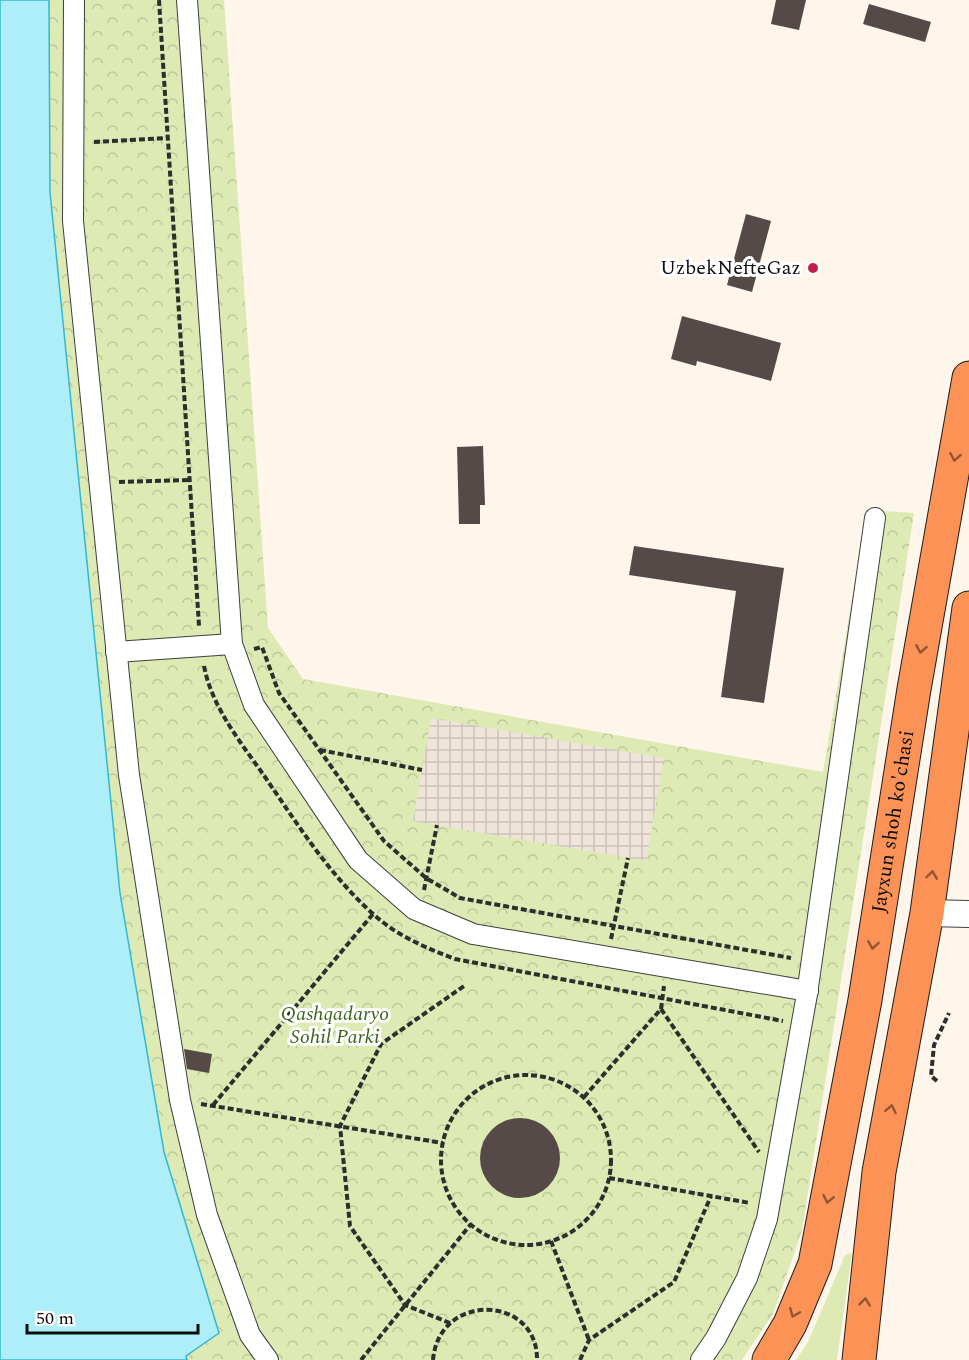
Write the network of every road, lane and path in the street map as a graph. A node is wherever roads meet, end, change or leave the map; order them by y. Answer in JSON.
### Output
{"nodes":[{"id":1,"x":74,"y":0,"type":"edge"},
{"id":2,"x":159,"y":0,"type":"edge"},
{"id":3,"x":187,"y":0,"type":"edge"},
{"id":4,"x":168,"y":138,"type":"junction"},
{"id":5,"x":74,"y":143,"type":"junction"},
{"id":6,"x":969,"y":378,"type":"edge"},
{"id":7,"x":190,"y":480,"type":"junction"},
{"id":8,"x":99,"y":483,"type":"junction"},
{"id":9,"x":875,"y":518,"type":"dead end"},
{"id":10,"x":969,"y":608,"type":"edge"},
{"id":11,"x":201,"y":646,"type":"junction"},
{"id":12,"x":234,"y":649,"type":"junction"},
{"id":13,"x":116,"y":652,"type":"junction"},
{"id":14,"x":319,"y":750,"type":"junction"},
{"id":15,"x":422,"y":770,"type":"dead end"},
{"id":16,"x":437,"y":825,"type":"dead end"},
{"id":17,"x":628,"y":858,"type":"dead end"},
{"id":18,"x":426,"y":878,"type":"junction"},
{"id":19,"x":421,"y":912,"type":"junction"},
{"id":20,"x":927,"y":913,"type":"junction"},
{"id":21,"x":373,"y":914,"type":"junction"},
{"id":22,"x":969,"y":914,"type":"edge"},
{"id":23,"x":614,"y":926,"type":"junction"},
{"id":24,"x":607,"y":957,"type":"junction"},
{"id":25,"x":812,"y":962,"type":"junction"},
{"id":26,"x":666,"y":967,"type":"junction"},
{"id":27,"x":464,"y":986,"type":"dead end"},
{"id":28,"x":808,"y":991,"type":"junction"},
{"id":29,"x":662,"y":998,"type":"junction"},
{"id":30,"x":660,"y":1009,"type":"junction"},
{"id":31,"x":949,"y":1012,"type":"dead end"},
{"id":32,"x":802,"y":1025,"type":"junction"},
{"id":33,"x":937,"y":1081,"type":"dead end"},
{"id":34,"x":584,"y":1097,"type":"junction"},
{"id":35,"x":180,"y":1100,"type":"junction"},
{"id":36,"x":212,"y":1106,"type":"junction"},
{"id":37,"x":340,"y":1126,"type":"junction"},
{"id":38,"x":443,"y":1143,"type":"junction"},
{"id":39,"x":836,"y":1162,"type":"junction"},
{"id":40,"x":879,"y":1172,"type":"junction"},
{"id":41,"x":775,"y":1175,"type":"junction"},
{"id":42,"x":609,"y":1178,"type":"junction"},
{"id":43,"x":711,"y":1196,"type":"junction"},
{"id":44,"x":769,"y":1206,"type":"junction"},
{"id":45,"x":471,"y":1224,"type":"junction"},
{"id":46,"x":551,"y":1241,"type":"junction"},
{"id":47,"x":405,"y":1305,"type":"junction"},
{"id":48,"x":450,"y":1323,"type":"junction"},
{"id":49,"x":589,"y":1340,"type":"junction"},
{"id":50,"x":268,"y":1360,"type":"edge"},
{"id":51,"x":361,"y":1360,"type":"edge"},
{"id":52,"x":433,"y":1360,"type":"edge"},
{"id":53,"x":537,"y":1360,"type":"edge"},
{"id":54,"x":580,"y":1360,"type":"edge"},
{"id":55,"x":701,"y":1360,"type":"edge"},
{"id":56,"x":769,"y":1360,"type":"edge"},
{"id":57,"x":859,"y":1360,"type":"edge"}],
"edges":[{"from":1,"to":5,"type":"street"},
{"from":2,"to":4,"type":"path"},
{"from":3,"to":12,"type":"street"},
{"from":4,"to":5,"type":"path"},
{"from":4,"to":7,"type":"path"},
{"from":5,"to":8,"type":"street"},
{"from":6,"to":39,"type":"highway","name":"Jayxun shoh ko'chasi","one_way":true},
{"from":7,"to":8,"type":"path"},
{"from":7,"to":11,"type":"path"},
{"from":8,"to":13,"type":"street"},
{"from":9,"to":25,"type":"street"},
{"from":20,"to":10,"type":"highway","one_way":true},
{"from":11,"to":12,"type":"street"},
{"from":11,"to":13,"type":"street"},
{"from":11,"to":21,"type":"path"},
{"from":12,"to":14,"type":"path"},
{"from":12,"to":19,"type":"street"},
{"from":13,"to":35,"type":"street"},
{"from":14,"to":15,"type":"path"},
{"from":14,"to":18,"type":"path"},
{"from":16,"to":18,"type":"path"},
{"from":17,"to":23,"type":"path"},
{"from":18,"to":19,"type":"path"},
{"from":18,"to":23,"type":"path"},
{"from":19,"to":24,"type":"street"},
{"from":20,"to":22,"type":"street"},
{"from":40,"to":20,"type":"highway","one_way":true},
{"from":21,"to":29,"type":"path"},
{"from":21,"to":36,"type":"path"},
{"from":23,"to":24,"type":"path"},
{"from":23,"to":25,"type":"path"},
{"from":24,"to":26,"type":"street"},
{"from":25,"to":28,"type":"street"},
{"from":26,"to":28,"type":"street"},
{"from":26,"to":29,"type":"path"},
{"from":27,"to":37,"type":"path"},
{"from":28,"to":32,"type":"street"},
{"from":29,"to":30,"type":"path"},
{"from":29,"to":32,"type":"path"},
{"from":30,"to":34,"type":"path"},
{"from":30,"to":41,"type":"path"},
{"from":31,"to":33,"type":"path"},
{"from":32,"to":41,"type":"street"},
{"from":34,"to":38,"type":"path"},
{"from":34,"to":42,"type":"path"},
{"from":35,"to":36,"type":"path"},
{"from":35,"to":50,"type":"street"},
{"from":36,"to":37,"type":"path"},
{"from":37,"to":38,"type":"path"},
{"from":37,"to":47,"type":"path"},
{"from":38,"to":45,"type":"path"},
{"from":39,"to":40,"type":"highway"},
{"from":39,"to":56,"type":"highway","name":"Jayxun shoh ko'chasi","one_way":true},
{"from":57,"to":40,"type":"highway","one_way":true},
{"from":41,"to":44,"type":"street"},
{"from":42,"to":43,"type":"path"},
{"from":42,"to":46,"type":"path"},
{"from":43,"to":44,"type":"path"},
{"from":43,"to":49,"type":"path"},
{"from":44,"to":55,"type":"street"},
{"from":45,"to":46,"type":"path"},
{"from":45,"to":47,"type":"path"},
{"from":46,"to":49,"type":"path"},
{"from":47,"to":48,"type":"path"},
{"from":47,"to":51,"type":"path"},
{"from":48,"to":52,"type":"path"},
{"from":48,"to":53,"type":"path"},
{"from":49,"to":54,"type":"path"}]}
